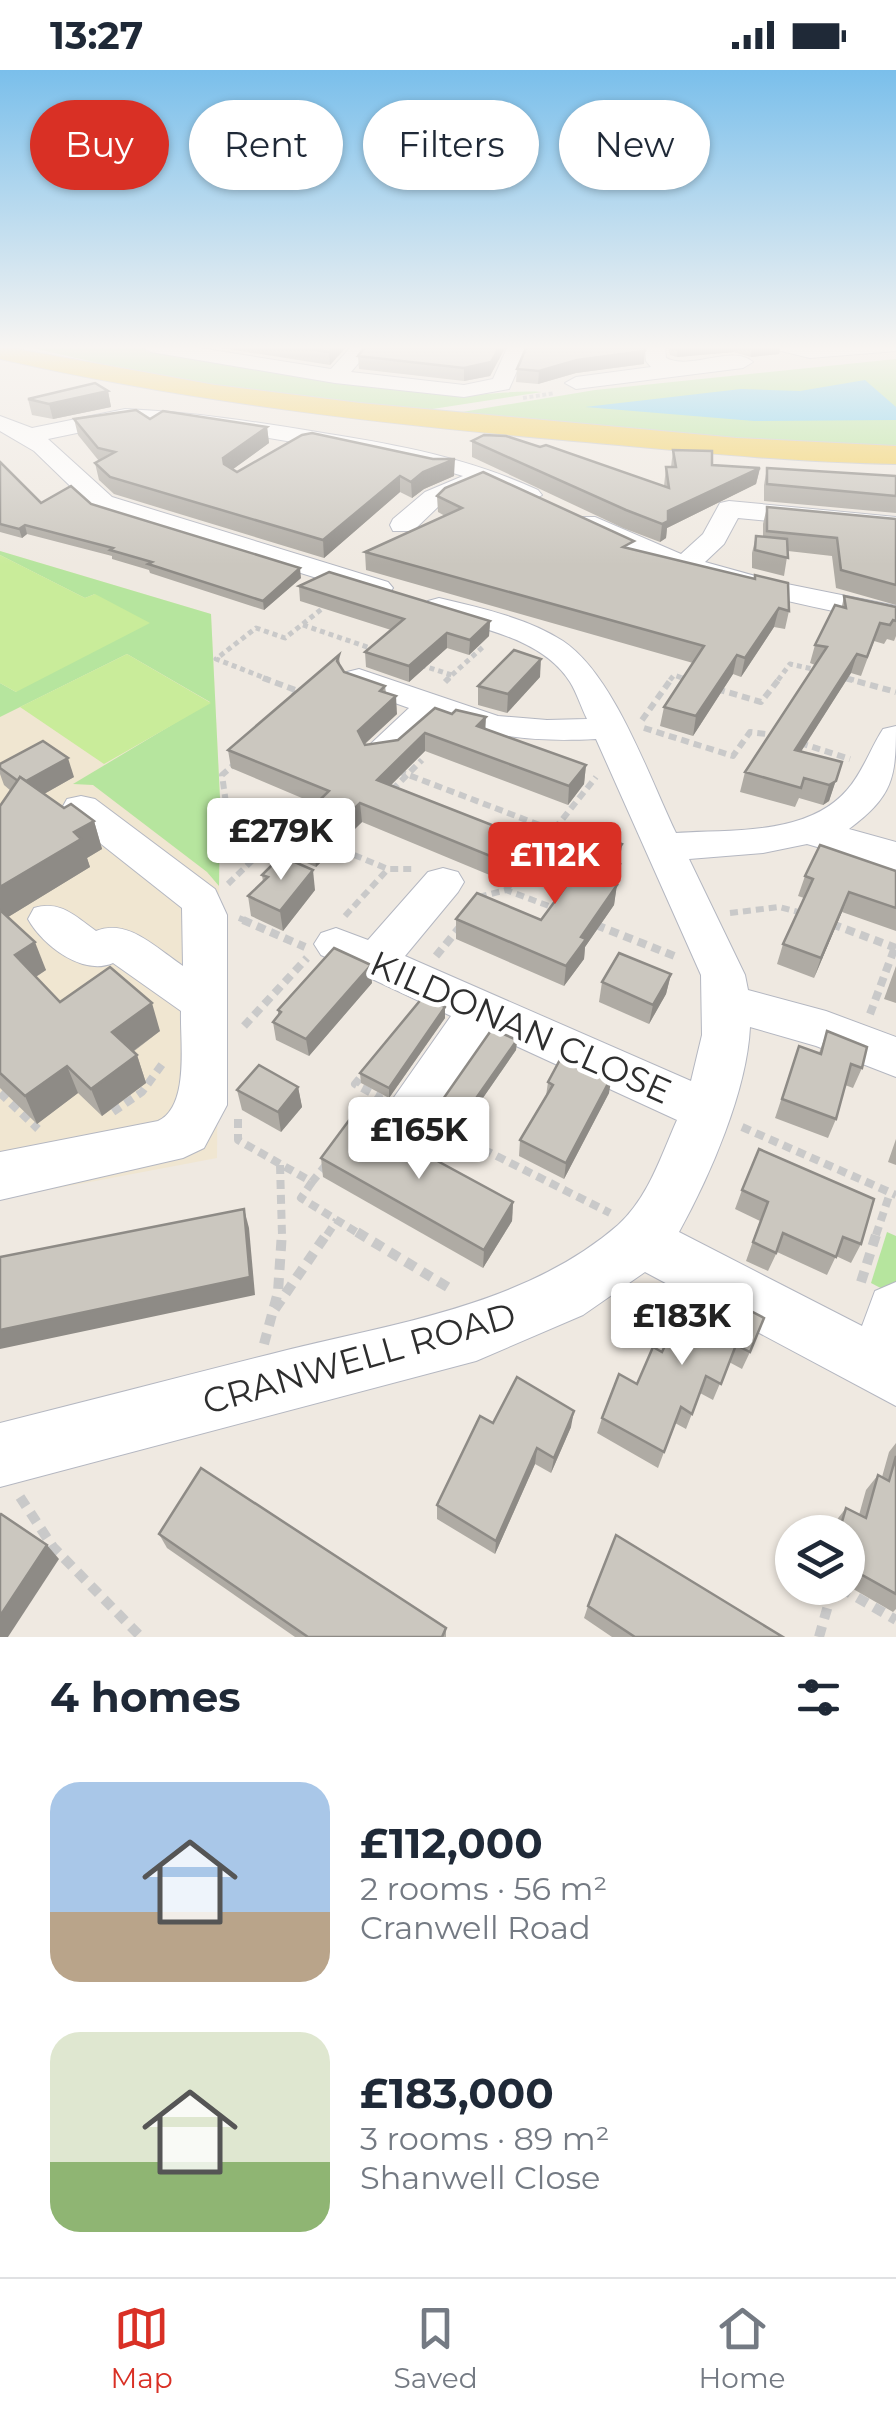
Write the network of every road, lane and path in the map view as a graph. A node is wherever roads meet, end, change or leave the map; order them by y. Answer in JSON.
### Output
{"nodes":[{"id":1,"x":96,"y":419,"type":"edge"},
{"id":2,"x":184,"y":419,"type":"edge"},
{"id":3,"x":428,"y":419,"type":"edge"},
{"id":4,"x":16,"y":429,"type":"edge"},
{"id":5,"x":302,"y":437,"type":"junction"},
{"id":6,"x":896,"y":456,"type":"edge"},
{"id":7,"x":271,"y":457,"type":"edge"},
{"id":8,"x":486,"y":475,"type":"junction"},
{"id":9,"x":404,"y":525,"type":"dead end"},
{"id":10,"x":896,"y":525,"type":"edge"},
{"id":11,"x":685,"y":565,"type":"junction"},
{"id":12,"x":356,"y":581,"type":"junction"},
{"id":13,"x":896,"y":615,"type":"edge"},
{"id":14,"x":301,"y":625,"type":"junction"},
{"id":15,"x":504,"y":627,"type":"junction"},
{"id":16,"x":377,"y":650,"type":"edge"},
{"id":17,"x":415,"y":662,"type":"edge"},
{"id":18,"x":820,"y":670,"type":"edge"},
{"id":19,"x":452,"y":675,"type":"junction"},
{"id":20,"x":839,"y":676,"type":"edge"},
{"id":21,"x":359,"y":679,"type":"edge"},
{"id":22,"x":896,"y":692,"type":"edge"},
{"id":23,"x":419,"y":701,"type":"junction"},
{"id":24,"x":286,"y":702,"type":"edge"},
{"id":25,"x":780,"y":737,"type":"edge"},
{"id":26,"x":613,"y":738,"type":"junction"},
{"id":27,"x":797,"y":742,"type":"edge"},
{"id":28,"x":249,"y":751,"type":"edge"},
{"id":29,"x":888,"y":753,"type":"edge"},
{"id":30,"x":386,"y":760,"type":"joint"},
{"id":31,"x":408,"y":775,"type":"junction"},
{"id":32,"x":383,"y":798,"type":"edge"},
{"id":33,"x":226,"y":803,"type":"dead end"},
{"id":34,"x":82,"y":808,"type":"edge"},
{"id":35,"x":287,"y":827,"type":"edge"},
{"id":36,"x":553,"y":830,"type":"junction"},
{"id":37,"x":811,"y":832,"type":"junction"},
{"id":38,"x":346,"y":834,"type":"edge"},
{"id":39,"x":334,"y":846,"type":"edge"},
{"id":40,"x":664,"y":847,"type":"junction"},
{"id":41,"x":606,"y":851,"type":"edge"},
{"id":42,"x":896,"y":856,"type":"edge"},
{"id":43,"x":388,"y":869,"type":"dead end"},
{"id":44,"x":443,"y":882,"type":"dead end"},
{"id":45,"x":506,"y":890,"type":"dead end"},
{"id":46,"x":229,"y":897,"type":"dead end"},
{"id":47,"x":482,"y":898,"type":"edge"},
{"id":48,"x":809,"y":915,"type":"edge"},
{"id":49,"x":50,"y":919,"type":"dead end"},
{"id":50,"x":696,"y":920,"type":"junction"},
{"id":51,"x":826,"y":922,"type":"edge"},
{"id":52,"x":229,"y":933,"type":"dead end"},
{"id":53,"x":896,"y":947,"type":"edge"},
{"id":54,"x":355,"y":952,"type":"junction"},
{"id":55,"x":416,"y":981,"type":"junction"},
{"id":56,"x":729,"y":1004,"type":"junction"},
{"id":57,"x":482,"y":1009,"type":"junction"},
{"id":58,"x":217,"y":1014,"type":"junction"},
{"id":59,"x":877,"y":1050,"type":"edge"},
{"id":60,"x":166,"y":1054,"type":"dead end"},
{"id":61,"x":378,"y":1056,"type":"edge"},
{"id":62,"x":0,"y":1093,"type":"edge"},
{"id":63,"x":238,"y":1104,"type":"edge"},
{"id":64,"x":406,"y":1107,"type":"junction"},
{"id":65,"x":706,"y":1110,"type":"junction"},
{"id":66,"x":107,"y":1115,"type":"dead end"},
{"id":67,"x":50,"y":1128,"type":"dead end"},
{"id":68,"x":346,"y":1140,"type":"edge"},
{"id":69,"x":334,"y":1154,"type":"edge"},
{"id":70,"x":280,"y":1164,"type":"junction"},
{"id":71,"x":0,"y":1176,"type":"edge"},
{"id":72,"x":312,"y":1182,"type":"junction"},
{"id":73,"x":893,"y":1194,"type":"edge"},
{"id":74,"x":337,"y":1220,"type":"junction"},
{"id":75,"x":644,"y":1236,"type":"junction"},
{"id":76,"x":896,"y":1312,"type":"edge"},
{"id":77,"x":501,"y":1320,"type":"junction"},
{"id":78,"x":262,"y":1327,"type":"junction"},
{"id":79,"x":872,"y":1363,"type":"edge"},
{"id":80,"x":269,"y":1386,"type":"junction"},
{"id":81,"x":7,"y":1453,"type":"edge"},
{"id":82,"x":865,"y":1602,"type":"edge"},
{"id":83,"x":828,"y":1605,"type":"edge"},
{"id":84,"x":896,"y":1620,"type":"edge"},
{"id":85,"x":140,"y":1637,"type":"edge"},
{"id":86,"x":819,"y":1637,"type":"edge"}],
"edges":[{"from":1,"to":4,"type":"street"},
{"from":2,"to":5,"type":"street"},
{"from":3,"to":6,"type":"main road"},
{"from":4,"to":12,"type":"street","name":"CRANWELL ROAD"},
{"from":5,"to":7,"type":"street"},
{"from":5,"to":8,"type":"street"},
{"from":8,"to":9,"type":"street"},
{"from":8,"to":11,"type":"street"},
{"from":10,"to":11,"type":"street"},
{"from":11,"to":13,"type":"street"},
{"from":12,"to":14,"type":"path"},
{"from":12,"to":15,"type":"street","name":"CRANWELL ROAD"},
{"from":14,"to":16,"type":"path"},
{"from":14,"to":24,"type":"path"},
{"from":15,"to":19,"type":"path"},
{"from":15,"to":26,"type":"street","name":"CRANWELL ROAD"},
{"from":17,"to":19,"type":"path"},
{"from":18,"to":25,"type":"path"},
{"from":19,"to":23,"type":"path"},
{"from":20,"to":22,"type":"path"},
{"from":21,"to":23,"type":"street"},
{"from":23,"to":26,"type":"street"},
{"from":23,"to":30,"type":"street"},
{"from":26,"to":36,"type":"path"},
{"from":26,"to":40,"type":"street","name":"CRANWELL ROAD"},
{"from":27,"to":29,"type":"path"},
{"from":28,"to":33,"type":"path"},
{"from":29,"to":37,"type":"street"},
{"from":30,"to":31,"type":"path"},
{"from":31,"to":32,"type":"path"},
{"from":31,"to":36,"type":"path"},
{"from":34,"to":58,"type":"street"},
{"from":35,"to":46,"type":"path"},
{"from":36,"to":41,"type":"path"},
{"from":36,"to":45,"type":"path"},
{"from":37,"to":40,"type":"street"},
{"from":37,"to":42,"type":"street"},
{"from":38,"to":39,"type":"path"},
{"from":40,"to":50,"type":"street","name":"CRANWELL ROAD"},
{"from":43,"to":54,"type":"path"},
{"from":44,"to":54,"type":"street"},
{"from":47,"to":55,"type":"path"},
{"from":48,"to":50,"type":"path"},
{"from":49,"to":58,"type":"street"},
{"from":50,"to":56,"type":"street","name":"CRANWELL ROAD"},
{"from":51,"to":53,"type":"path"},
{"from":52,"to":58,"type":"path"},
{"from":53,"to":59,"type":"path"},
{"from":54,"to":55,"type":"street","name":"KILDONAN CLOSE"},
{"from":55,"to":57,"type":"street","name":"KILDONAN CLOSE"},
{"from":56,"to":59,"type":"street"},
{"from":56,"to":65,"type":"street","name":"CRANWELL ROAD"},
{"from":57,"to":64,"type":"street"},
{"from":57,"to":65,"type":"street","name":"KILDONAN CLOSE"},
{"from":58,"to":71,"type":"street"},
{"from":60,"to":66,"type":"path"},
{"from":61,"to":64,"type":"path"},
{"from":62,"to":67,"type":"path"},
{"from":63,"to":70,"type":"path"},
{"from":64,"to":68,"type":"path"},
{"from":64,"to":75,"type":"path"},
{"from":65,"to":73,"type":"path"},
{"from":65,"to":75,"type":"street","name":"CRANWELL ROAD"},
{"from":69,"to":72,"type":"path"},
{"from":70,"to":72,"type":"path"},
{"from":70,"to":78,"type":"path"},
{"from":72,"to":74,"type":"path"},
{"from":73,"to":79,"type":"path"},
{"from":74,"to":77,"type":"path"},
{"from":74,"to":78,"type":"path"},
{"from":75,"to":77,"type":"street","name":"CRANWELL ROAD"},
{"from":75,"to":79,"type":"street"},
{"from":76,"to":79,"type":"street"},
{"from":77,"to":80,"type":"street","name":"CRANWELL ROAD"},
{"from":78,"to":80,"type":"path"},
{"from":80,"to":81,"type":"street","name":"CRANWELL ROAD"},
{"from":81,"to":85,"type":"path"},
{"from":82,"to":84,"type":"path"},
{"from":83,"to":86,"type":"path"}]}
